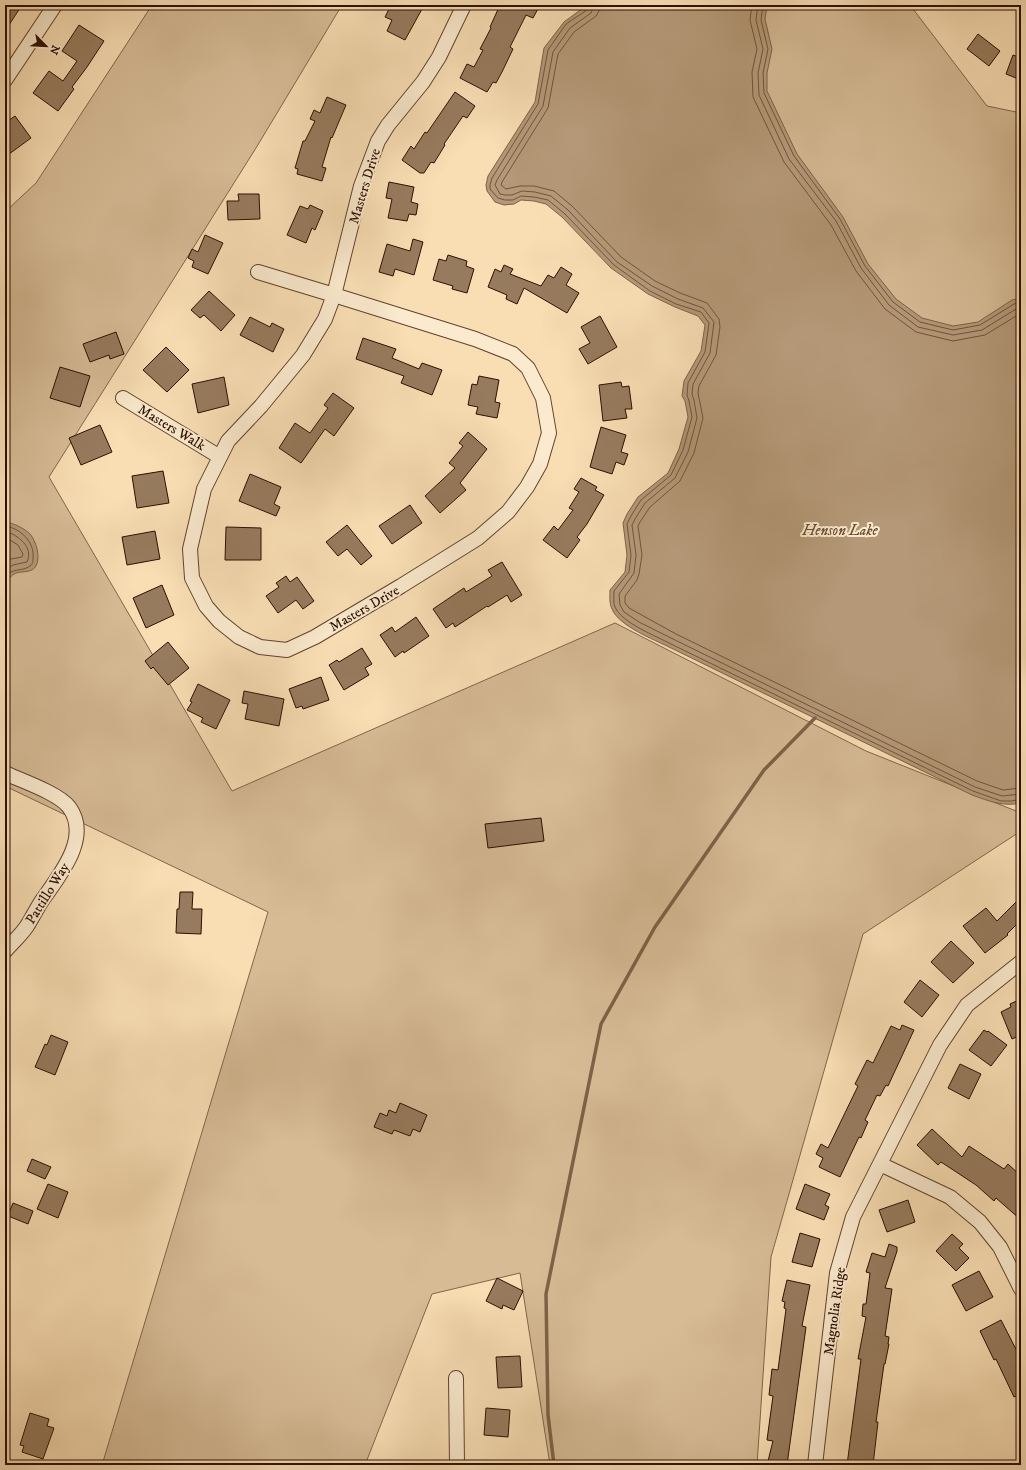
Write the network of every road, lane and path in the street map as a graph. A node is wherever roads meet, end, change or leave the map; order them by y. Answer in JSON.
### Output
{"nodes":[{"id":1,"x":55,"y":5,"type":"edge"},
{"id":2,"x":464,"y":5,"type":"edge"},
{"id":3,"x":5,"y":80,"type":"edge"},
{"id":4,"x":258,"y":272,"type":"dead end"},
{"id":5,"x":334,"y":295,"type":"junction"},
{"id":6,"x":123,"y":398,"type":"dead end"},
{"id":7,"x":220,"y":457,"type":"junction"},
{"id":8,"x":5,"y":773,"type":"edge"},
{"id":9,"x":5,"y":951,"type":"edge"},
{"id":10,"x":1021,"y":962,"type":"edge"},
{"id":11,"x":880,"y":1164,"type":"junction"},
{"id":12,"x":1021,"y":1289,"type":"edge"},
{"id":13,"x":456,"y":1378,"type":"dead end"},
{"id":14,"x":457,"y":1465,"type":"edge"},
{"id":15,"x":815,"y":1465,"type":"edge"}],
"edges":[{"from":1,"to":3,"type":"street"},
{"from":2,"to":5,"type":"street","name":"Masters Drive"},
{"from":4,"to":5,"type":"street","name":"Masters Drive"},
{"from":5,"to":7,"type":"street","name":"Masters Drive"},
{"from":5,"to":7,"type":"street","name":"Masters Drive"},
{"from":6,"to":7,"type":"street","name":"Masters Walk"},
{"from":8,"to":9,"type":"street","name":"Pattillo Way"},
{"from":10,"to":11,"type":"street","name":"Magnolia Ridge"},
{"from":11,"to":12,"type":"street"},
{"from":11,"to":15,"type":"street","name":"Magnolia Ridge"},
{"from":13,"to":14,"type":"street"}]}
